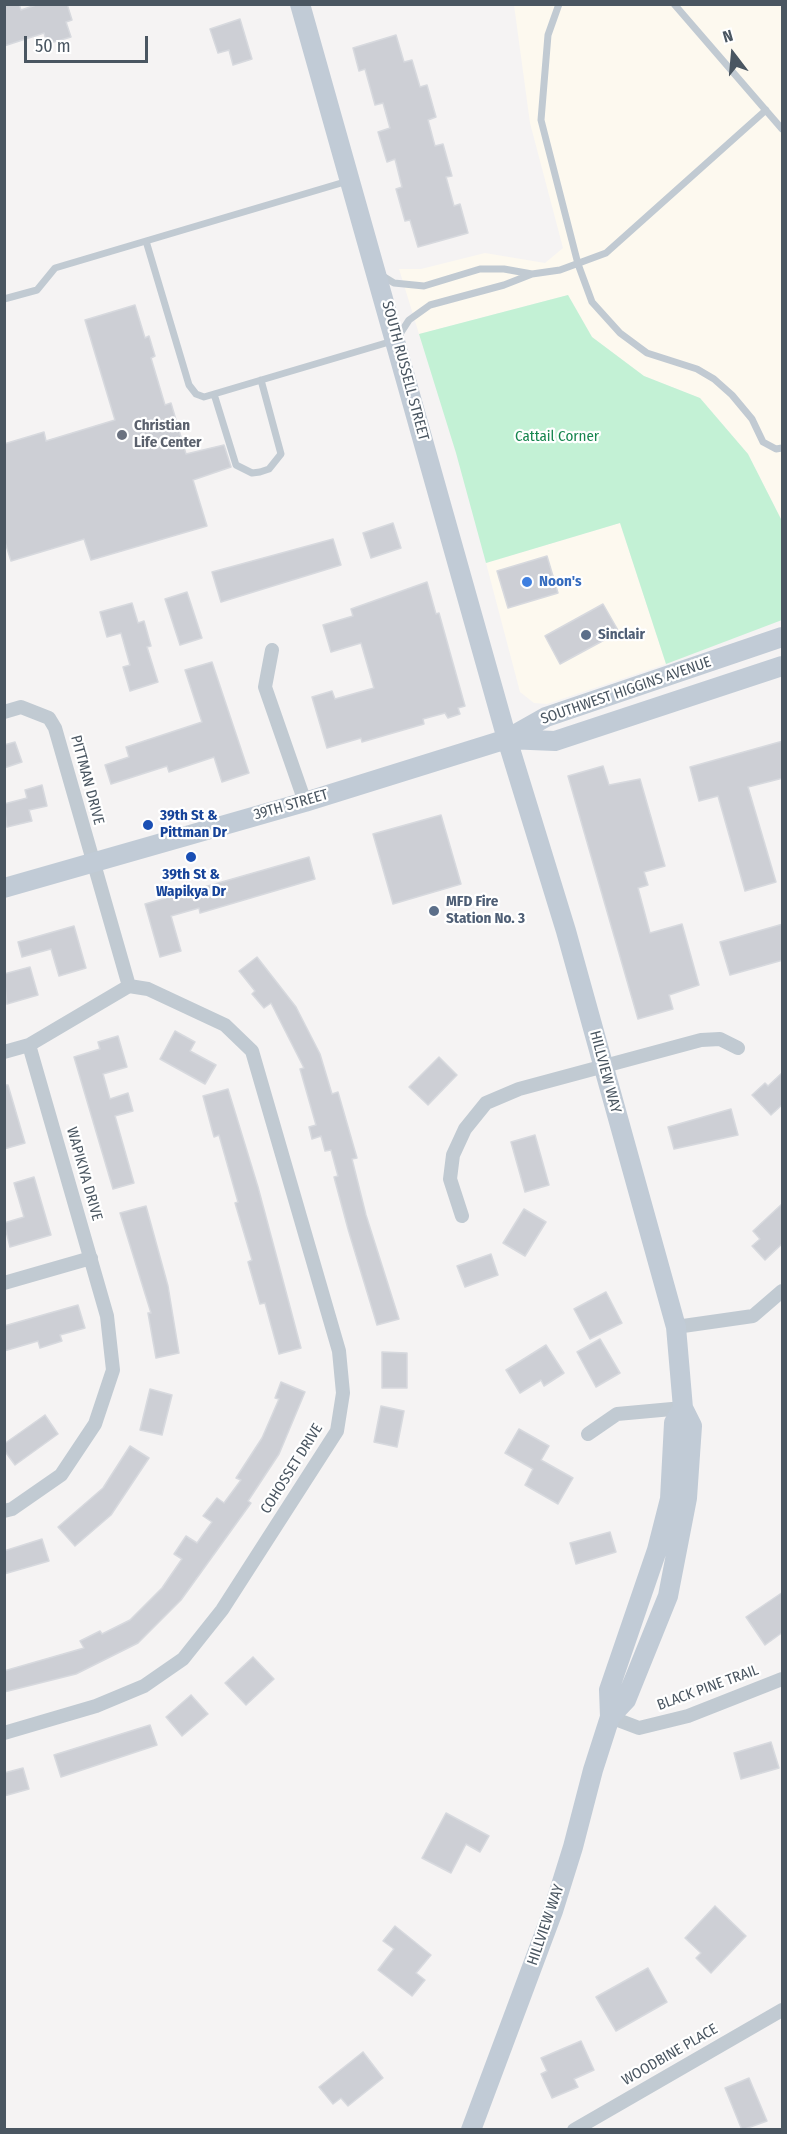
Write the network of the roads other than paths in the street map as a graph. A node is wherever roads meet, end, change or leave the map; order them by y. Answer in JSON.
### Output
{"nodes":[{"id":1,"x":300,"y":4,"type":"edge"},
{"id":2,"x":559,"y":4,"type":"edge"},
{"id":3,"x":674,"y":4,"type":"edge"},
{"id":4,"x":766,"y":110,"type":"junction"},
{"id":5,"x":783,"y":129,"type":"edge"},
{"id":6,"x":351,"y":180,"type":"junction"},
{"id":7,"x":146,"y":241,"type":"junction"},
{"id":8,"x":578,"y":264,"type":"junction"},
{"id":9,"x":377,"y":273,"type":"junction"},
{"id":10,"x":532,"y":274,"type":"junction"},
{"id":11,"x":4,"y":299,"type":"edge"},
{"id":12,"x":396,"y":340,"type":"junction"},
{"id":13,"x":261,"y":380,"type":"junction"},
{"id":14,"x":214,"y":394,"type":"junction"},
{"id":15,"x":783,"y":448,"type":"edge"},
{"id":16,"x":783,"y":637,"type":"edge"},
{"id":17,"x":272,"y":650,"type":"dead end"},
{"id":18,"x":783,"y":666,"type":"edge"},
{"id":19,"x":4,"y":712,"type":"edge"},
{"id":20,"x":507,"y":739,"type":"junction"},
{"id":21,"x":304,"y":802,"type":"junction"},
{"id":22,"x":93,"y":863,"type":"junction"},
{"id":23,"x":4,"y":888,"type":"edge"},
{"id":24,"x":129,"y":986,"type":"junction"},
{"id":25,"x":29,"y":1045,"type":"junction"},
{"id":26,"x":738,"y":1047,"type":"dead end"},
{"id":27,"x":4,"y":1052,"type":"edge"},
{"id":28,"x":604,"y":1066,"type":"junction"},
{"id":29,"x":462,"y":1216,"type":"dead end"},
{"id":30,"x":91,"y":1258,"type":"junction"},
{"id":31,"x":4,"y":1283,"type":"edge"},
{"id":32,"x":783,"y":1291,"type":"edge"},
{"id":33,"x":676,"y":1328,"type":"junction"},
{"id":34,"x":683,"y":1408,"type":"junction"},
{"id":35,"x":588,"y":1434,"type":"dead end"},
{"id":36,"x":4,"y":1511,"type":"edge"},
{"id":37,"x":783,"y":1678,"type":"edge"},
{"id":38,"x":610,"y":1717,"type":"junction"},
{"id":39,"x":4,"y":1733,"type":"edge"},
{"id":40,"x":783,"y":2010,"type":"edge"},
{"id":41,"x":471,"y":2130,"type":"edge"},
{"id":42,"x":574,"y":2130,"type":"edge"}],
"edges":[{"from":1,"to":6,"type":"main road","name":"SOUTH RUSSELL STREET"},
{"from":2,"to":8,"type":"lane"},
{"from":3,"to":4,"type":"lane"},
{"from":4,"to":5,"type":"lane"},
{"from":4,"to":8,"type":"lane"},
{"from":6,"to":7,"type":"lane"},
{"from":6,"to":9,"type":"main road","name":"SOUTH RUSSELL STREET"},
{"from":7,"to":11,"type":"lane"},
{"from":7,"to":14,"type":"lane"},
{"from":8,"to":10,"type":"lane"},
{"from":8,"to":15,"type":"lane"},
{"from":9,"to":10,"type":"lane"},
{"from":9,"to":12,"type":"main road","name":"SOUTH RUSSELL STREET"},
{"from":10,"to":12,"type":"lane"},
{"from":12,"to":13,"type":"lane"},
{"from":12,"to":20,"type":"main road","name":"SOUTH RUSSELL STREET"},
{"from":13,"to":14,"type":"lane"},
{"from":13,"to":14,"type":"lane"},
{"from":16,"to":20,"type":"main road","name":"SOUTHWEST HIGGINS AVENUE"},
{"from":17,"to":21,"type":"street"},
{"from":18,"to":20,"type":"main road","name":"SOUTHWEST HIGGINS AVENUE"},
{"from":19,"to":22,"type":"street","name":"PITTMAN DRIVE"},
{"from":20,"to":21,"type":"main road","name":"39TH STREET"},
{"from":20,"to":28,"type":"main road","name":"HILLVIEW WAY"},
{"from":21,"to":22,"type":"main road","name":"39TH STREET"},
{"from":22,"to":23,"type":"main road","name":"39TH STREET"},
{"from":22,"to":24,"type":"street"},
{"from":24,"to":25,"type":"street"},
{"from":24,"to":39,"type":"street","name":"COHOSSET DRIVE"},
{"from":25,"to":27,"type":"street"},
{"from":25,"to":30,"type":"street","name":"WAPIKIYA DRIVE"},
{"from":26,"to":28,"type":"street"},
{"from":28,"to":29,"type":"street"},
{"from":28,"to":33,"type":"main road","name":"HILLVIEW WAY"},
{"from":30,"to":31,"type":"street"},
{"from":30,"to":36,"type":"street","name":"WAPIKIYA DRIVE"},
{"from":32,"to":33,"type":"street"},
{"from":33,"to":34,"type":"main road","name":"HILLVIEW WAY"},
{"from":34,"to":35,"type":"street"},
{"from":34,"to":38,"type":"main road","name":"HILLVIEW WAY"},
{"from":37,"to":38,"type":"street","name":"BLACK PINE TRAIL"},
{"from":38,"to":41,"type":"main road","name":"HILLVIEW WAY"},
{"from":40,"to":42,"type":"street","name":"WOODBINE PLACE"}]}
